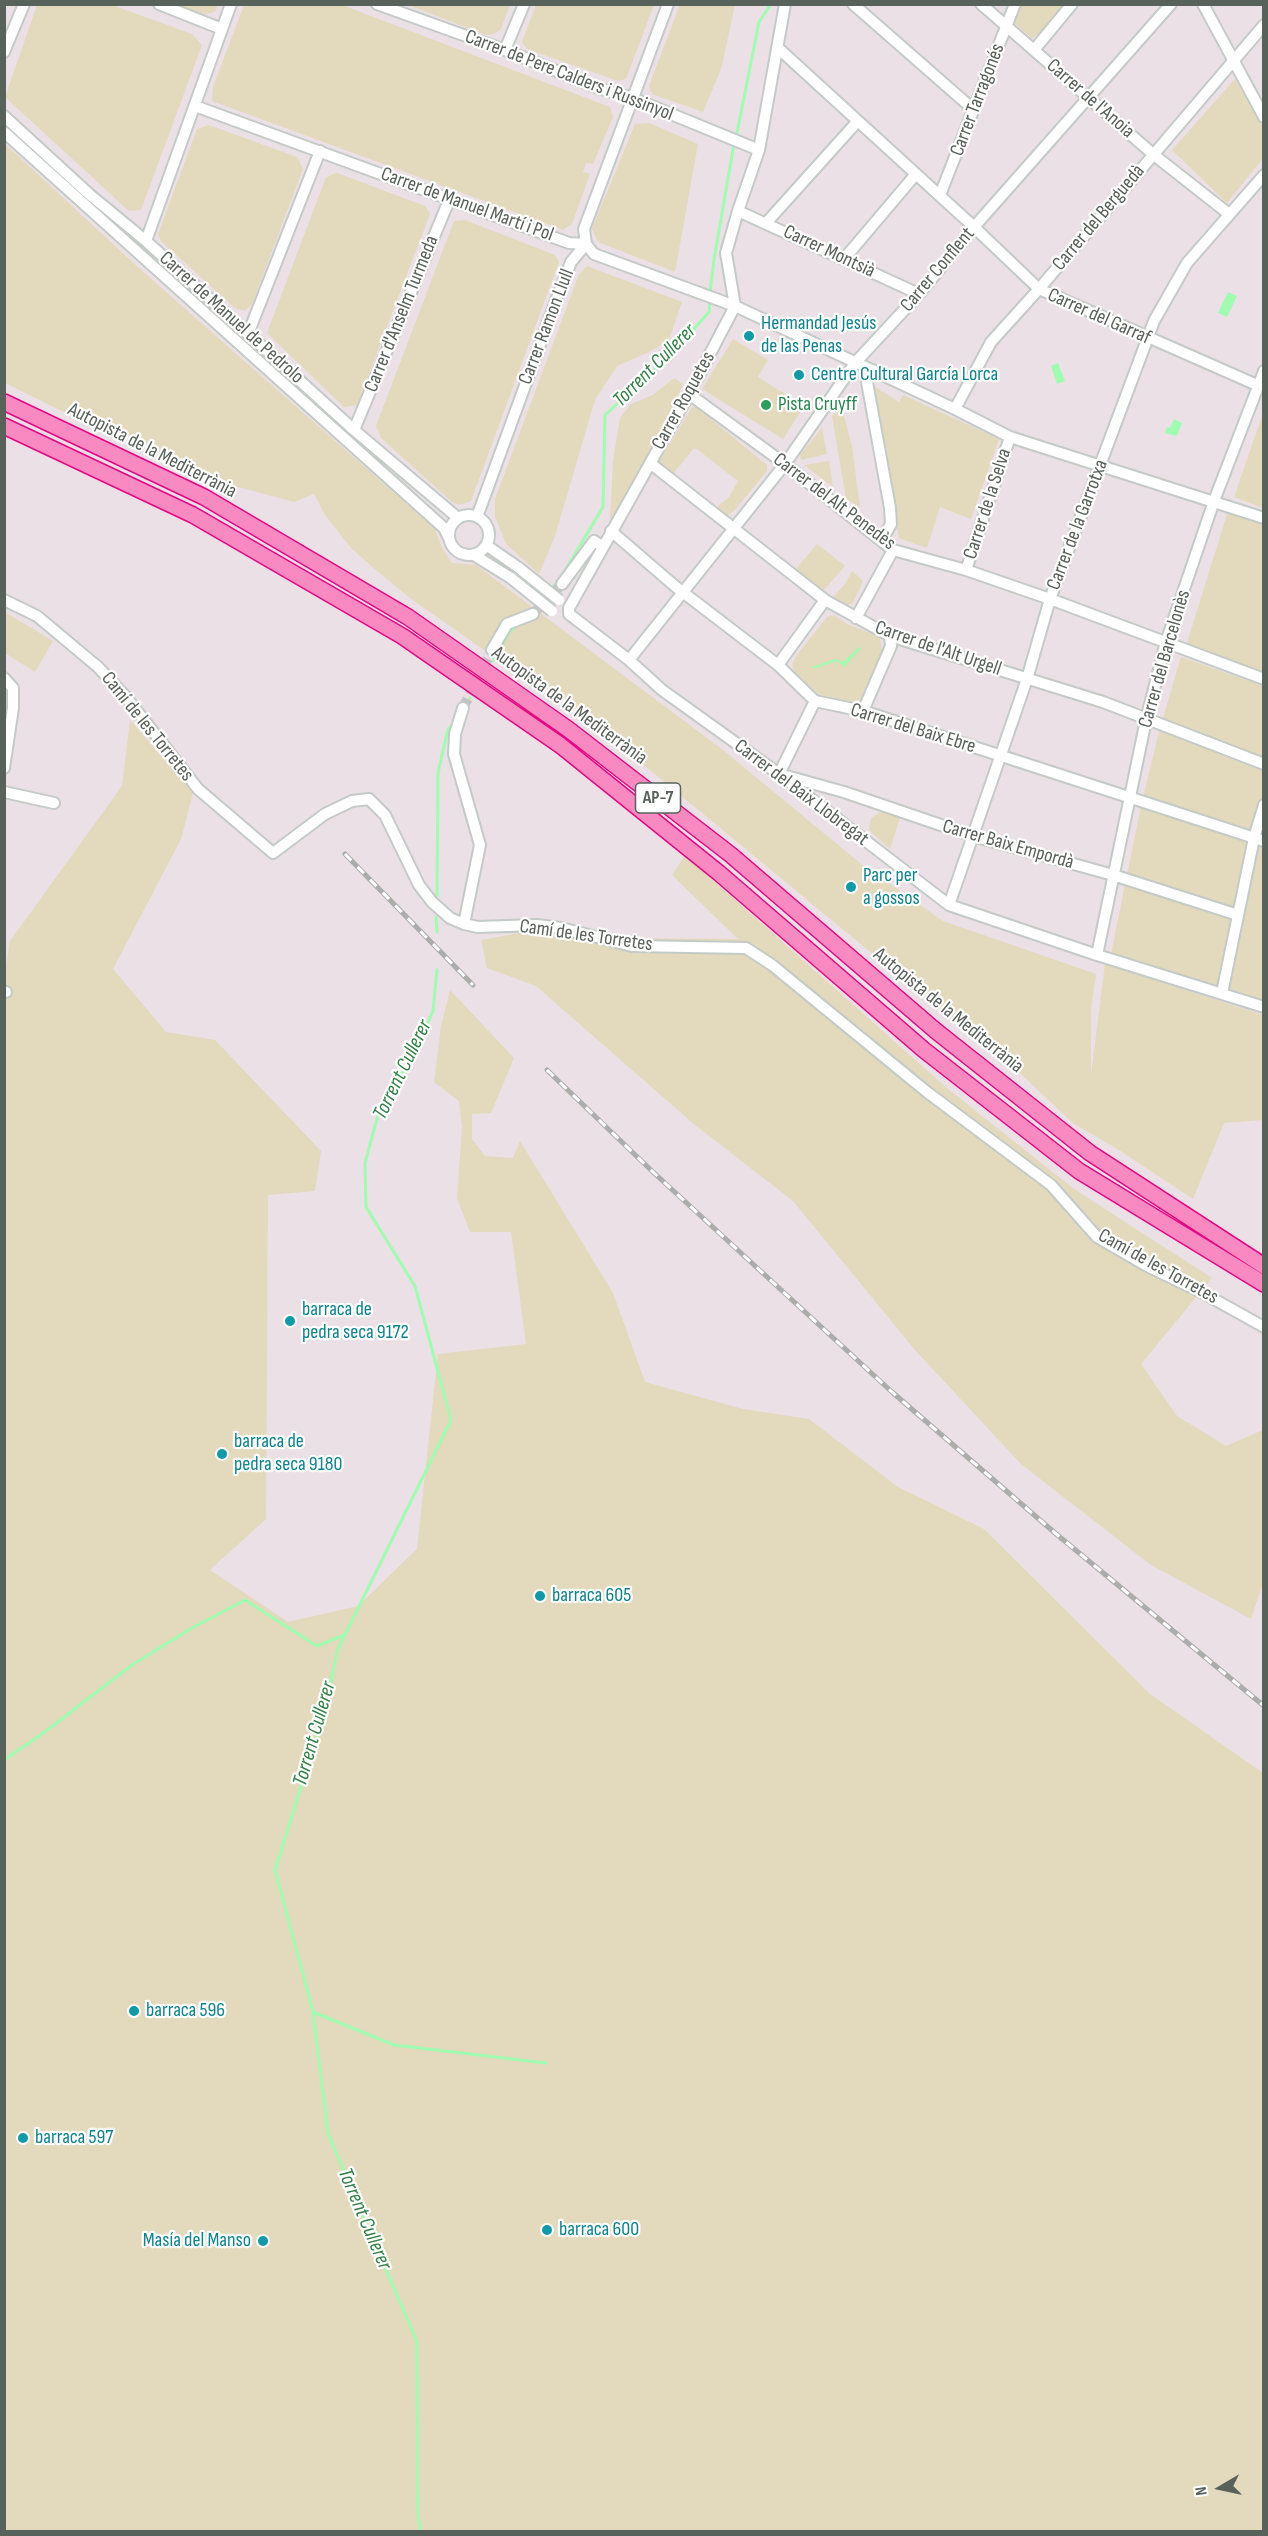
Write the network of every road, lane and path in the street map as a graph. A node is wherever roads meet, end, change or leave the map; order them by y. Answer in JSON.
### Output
{"nodes":[{"id":1,"x":24,"y":4,"type":"edge"},
{"id":2,"x":159,"y":4,"type":"edge"},
{"id":3,"x":231,"y":4,"type":"edge"},
{"id":4,"x":524,"y":4,"type":"edge"},
{"id":5,"x":668,"y":4,"type":"edge"},
{"id":6,"x":786,"y":4,"type":"edge"},
{"id":7,"x":853,"y":4,"type":"edge"},
{"id":8,"x":981,"y":4,"type":"edge"},
{"id":9,"x":1015,"y":4,"type":"edge"},
{"id":10,"x":1072,"y":4,"type":"edge"},
{"id":11,"x":1171,"y":4,"type":"edge"},
{"id":12,"x":1203,"y":4,"type":"edge"},
{"id":13,"x":378,"y":5,"type":"edge"},
{"id":14,"x":1263,"y":25,"type":"edge"},
{"id":15,"x":1006,"y":27,"type":"junction"},
{"id":16,"x":222,"y":29,"type":"junction"},
{"id":17,"x":777,"y":47,"type":"junction"},
{"id":18,"x":505,"y":50,"type":"junction"},
{"id":19,"x":1034,"y":50,"type":"junction"},
{"id":20,"x":4,"y":52,"type":"edge"},
{"id":21,"x":1233,"y":63,"type":"junction"},
{"id":22,"x":632,"y":98,"type":"junction"},
{"id":23,"x":1090,"y":99,"type":"junction"},
{"id":24,"x":195,"y":105,"type":"junction"},
{"id":25,"x":975,"y":110,"type":"junction"},
{"id":26,"x":4,"y":116,"type":"edge"},
{"id":27,"x":1263,"y":117,"type":"edge"},
{"id":28,"x":858,"y":122,"type":"junction"},
{"id":29,"x":4,"y":132,"type":"edge"},
{"id":30,"x":759,"y":150,"type":"junction"},
{"id":31,"x":320,"y":151,"type":"junction"},
{"id":32,"x":1154,"y":154,"type":"junction"},
{"id":33,"x":916,"y":174,"type":"junction"},
{"id":34,"x":1263,"y":175,"type":"edge"},
{"id":35,"x":940,"y":195,"type":"junction"},
{"id":36,"x":450,"y":198,"type":"junction"},
{"id":37,"x":738,"y":211,"type":"junction"},
{"id":38,"x":1229,"y":214,"type":"junction"},
{"id":39,"x":766,"y":222,"type":"junction"},
{"id":40,"x":974,"y":227,"type":"junction"},
{"id":41,"x":146,"y":241,"type":"junction"},
{"id":42,"x":586,"y":244,"type":"junction"},
{"id":43,"x":844,"y":259,"type":"junction"},
{"id":44,"x":1039,"y":290,"type":"junction"},
{"id":45,"x":919,"y":294,"type":"junction"},
{"id":46,"x":735,"y":306,"type":"junction"},
{"id":47,"x":248,"y":334,"type":"junction"},
{"id":48,"x":1147,"y":338,"type":"junction"},
{"id":49,"x":855,"y":363,"type":"junction"},
{"id":50,"x":873,"y":370,"type":"junction"},
{"id":51,"x":1263,"y":371,"type":"edge"},
{"id":52,"x":1257,"y":385,"type":"junction"},
{"id":53,"x":689,"y":394,"type":"junction"},
{"id":54,"x":4,"y":402,"type":"edge"},
{"id":55,"x":955,"y":409,"type":"junction"},
{"id":56,"x":4,"y":426,"type":"edge"},
{"id":57,"x":354,"y":430,"type":"junction"},
{"id":58,"x":1010,"y":437,"type":"junction"},
{"id":59,"x":650,"y":463,"type":"junction"},
{"id":60,"x":785,"y":464,"type":"junction"},
{"id":61,"x":1101,"y":466,"type":"junction"},
{"id":62,"x":1214,"y":501,"type":"junction"},
{"id":63,"x":477,"y":518,"type":"junction"},
{"id":64,"x":1263,"y":518,"type":"edge"},
{"id":65,"x":458,"y":519,"type":"junction"},
{"id":66,"x":734,"y":526,"type":"junction"},
{"id":67,"x":611,"y":531,"type":"junction"},
{"id":68,"x":449,"y":538,"type":"junction"},
{"id":69,"x":882,"y":540,"type":"junction"},
{"id":70,"x":486,"y":545,"type":"junction"},
{"id":71,"x":602,"y":546,"type":"junction"},
{"id":72,"x":893,"y":550,"type":"junction"},
{"id":73,"x":474,"y":555,"type":"junction"},
{"id":74,"x":966,"y":570,"type":"junction"},
{"id":75,"x":562,"y":584,"type":"tunnel mouth"},
{"id":76,"x":683,"y":591,"type":"junction"},
{"id":77,"x":1050,"y":599,"type":"junction"},
{"id":78,"x":4,"y":600,"type":"edge"},
{"id":79,"x":825,"y":600,"type":"junction"},
{"id":80,"x":567,"y":610,"type":"junction"},
{"id":81,"x":533,"y":614,"type":"tunnel mouth"},
{"id":82,"x":856,"y":618,"type":"junction"},
{"id":83,"x":890,"y":636,"type":"junction"},
{"id":84,"x":1166,"y":642,"type":"junction"},
{"id":85,"x":492,"y":650,"type":"tunnel mouth"},
{"id":86,"x":629,"y":660,"type":"junction"},
{"id":87,"x":778,"y":665,"type":"junction"},
{"id":88,"x":4,"y":678,"type":"edge"},
{"id":89,"x":1027,"y":679,"type":"junction"},
{"id":90,"x":1263,"y":679,"type":"edge"},
{"id":91,"x":815,"y":700,"type":"junction"},
{"id":92,"x":463,"y":708,"type":"tunnel mouth"},
{"id":93,"x":863,"y":711,"type":"junction"},
{"id":94,"x":1146,"y":720,"type":"junction"},
{"id":95,"x":1001,"y":756,"type":"junction"},
{"id":96,"x":1263,"y":764,"type":"edge"},
{"id":97,"x":4,"y":768,"type":"edge"},
{"id":98,"x":779,"y":774,"type":"junction"},
{"id":99,"x":4,"y":792,"type":"edge"},
{"id":100,"x":1130,"y":796,"type":"junction"},
{"id":101,"x":54,"y":803,"type":"dead end"},
{"id":102,"x":1263,"y":805,"type":"edge"},
{"id":103,"x":973,"y":836,"type":"junction"},
{"id":104,"x":1259,"y":839,"type":"edge"},
{"id":105,"x":1113,"y":875,"type":"junction"},
{"id":106,"x":949,"y":905,"type":"junction"},
{"id":107,"x":1238,"y":915,"type":"junction"},
{"id":108,"x":464,"y":924,"type":"junction"},
{"id":109,"x":1097,"y":955,"type":"junction"},
{"id":110,"x":1222,"y":993,"type":"junction"},
{"id":111,"x":1263,"y":1007,"type":"edge"},
{"id":112,"x":1263,"y":1266,"type":"edge"},
{"id":113,"x":1263,"y":1284,"type":"edge"},
{"id":114,"x":1263,"y":1327,"type":"edge"}],
"edges":[{"from":1,"to":20,"type":"street"},
{"from":2,"to":16,"type":"street"},
{"from":3,"to":16,"type":"street"},
{"from":4,"to":18,"type":"street"},
{"from":5,"to":22,"type":"street"},
{"from":6,"to":17,"type":"street"},
{"from":7,"to":25,"type":"street"},
{"from":8,"to":15,"type":"street","name":"Carrer de l'Anoia"},
{"from":9,"to":15,"type":"street","name":"Carrer Tarragonés"},
{"from":10,"to":19,"type":"street"},
{"from":11,"to":23,"type":"street","name":"Carrer Conflent"},
{"from":12,"to":21,"type":"street"},
{"from":13,"to":18,"type":"street","name":"Carrer de Pere Calders i Russinyol"},
{"from":14,"to":21,"type":"street","name":"Carrer del Berguedà"},
{"from":15,"to":19,"type":"street","name":"Carrer de l'Anoia"},
{"from":15,"to":25,"type":"street","name":"Carrer Tarragonés"},
{"from":16,"to":24,"type":"street"},
{"from":17,"to":28,"type":"street","name":"Carrer del Garraf"},
{"from":17,"to":30,"type":"street"},
{"from":18,"to":22,"type":"street","name":"Carrer de Pere Calders i Russinyol"},
{"from":19,"to":23,"type":"street","name":"Carrer de l'Anoia"},
{"from":21,"to":27,"type":"street"},
{"from":21,"to":32,"type":"street","name":"Carrer del Berguedà"},
{"from":22,"to":30,"type":"street","name":"Carrer de Pere Calders i Russinyol"},
{"from":22,"to":42,"type":"street"},
{"from":23,"to":32,"type":"street","name":"Carrer de l'Anoia"},
{"from":23,"to":40,"type":"street","name":"Carrer Conflent"},
{"from":24,"to":31,"type":"street","name":"Carrer de Manuel Martí i Pol"},
{"from":24,"to":41,"type":"street"},
{"from":25,"to":35,"type":"street","name":"Carrer Tarragonés"},
{"from":26,"to":41,"type":"street","name":"Carrer de Manuel de Pedrolo"},
{"from":28,"to":33,"type":"street","name":"Carrer del Garraf"},
{"from":28,"to":39,"type":"street"},
{"from":29,"to":68,"type":"street","name":"Carrer de Manuel de Pedrolo"},
{"from":30,"to":37,"type":"street"},
{"from":31,"to":36,"type":"street","name":"Carrer de Manuel Martí i Pol"},
{"from":31,"to":47,"type":"street"},
{"from":32,"to":38,"type":"street","name":"Carrer de l'Anoia"},
{"from":32,"to":44,"type":"street","name":"Carrer del Berguedà"},
{"from":33,"to":35,"type":"street","name":"Carrer del Garraf"},
{"from":33,"to":43,"type":"street"},
{"from":34,"to":38,"type":"street","name":"Carrer de la Garrotxa"},
{"from":35,"to":40,"type":"street","name":"Carrer del Garraf"},
{"from":36,"to":42,"type":"street","name":"Carrer de Manuel Martí i Pol"},
{"from":36,"to":57,"type":"street","name":"Carrer d'Anselm Turmeda"},
{"from":37,"to":39,"type":"street","name":"Carrer Montsià"},
{"from":37,"to":46,"type":"street"},
{"from":38,"to":48,"type":"street","name":"Carrer de la Garrotxa"},
{"from":39,"to":43,"type":"street","name":"Carrer Montsià"},
{"from":40,"to":44,"type":"street","name":"Carrer del Garraf"},
{"from":40,"to":45,"type":"street","name":"Carrer Conflent"},
{"from":41,"to":47,"type":"street","name":"Carrer de Manuel de Pedrolo"},
{"from":42,"to":46,"type":"street","name":"Carrer de Manuel Martí i Pol"},
{"from":42,"to":63,"type":"street","name":"Carrer Ramon Llull"},
{"from":43,"to":45,"type":"street","name":"Carrer Montsià"},
{"from":44,"to":48,"type":"street","name":"Carrer del Garraf"},
{"from":44,"to":55,"type":"street","name":"Carrer del Berguedà"},
{"from":45,"to":49,"type":"street","name":"Carrer Conflent"},
{"from":46,"to":49,"type":"street","name":"Carrer de Manuel Martí i Pol"},
{"from":46,"to":53,"type":"street","name":"Carrer Roquetes"},
{"from":47,"to":57,"type":"street","name":"Carrer de Manuel de Pedrolo"},
{"from":48,"to":52,"type":"street","name":"Carrer del Garraf"},
{"from":48,"to":61,"type":"street","name":"Carrer de la Garrotxa"},
{"from":49,"to":50,"type":"street","name":"Carrer de Manuel Martí i Pol"},
{"from":49,"to":60,"type":"street","name":"Carrer Conflent"},
{"from":50,"to":55,"type":"street","name":"Carrer de Manuel Martí i Pol"},
{"from":50,"to":69,"type":"street"},
{"from":51,"to":52,"type":"street","name":"Carrer del Barcelonès"},
{"from":52,"to":62,"type":"street","name":"Carrer del Barcelonès"},
{"from":53,"to":59,"type":"street","name":"Carrer Roquetes"},
{"from":53,"to":60,"type":"street","name":"Carrer del Alt Penedès"},
{"from":54,"to":112,"type":"highway","name":"Autopista de la Mediterrània","number":"AP-7"},
{"from":55,"to":58,"type":"street","name":"Carrer de Manuel Martí i Pol"},
{"from":56,"to":113,"type":"highway","name":"Autopista de la Mediterrània","number":"AP-7"},
{"from":57,"to":65,"type":"street","name":"Carrer de Manuel de Pedrolo"},
{"from":58,"to":61,"type":"street","name":"Carrer de Manuel Martí i Pol"},
{"from":58,"to":74,"type":"street","name":"Carrer de la Selva"},
{"from":59,"to":66,"type":"street","name":"Carrer de l'Alt Urgell"},
{"from":59,"to":67,"type":"street","name":"Carrer Roquetes"},
{"from":60,"to":66,"type":"street","name":"Carrer Conflent"},
{"from":60,"to":69,"type":"street","name":"Carrer del Alt Penedès"},
{"from":61,"to":62,"type":"street","name":"Carrer de Manuel Martí i Pol"},
{"from":61,"to":77,"type":"street","name":"Carrer de la Garrotxa"},
{"from":62,"to":64,"type":"street","name":"Carrer de Manuel Martí i Pol"},
{"from":62,"to":84,"type":"street","name":"Carrer del Barcelonès"},
{"from":63,"to":65,"type":"street"},
{"from":63,"to":70,"type":"street"},
{"from":65,"to":68,"type":"street"},
{"from":66,"to":76,"type":"street","name":"Carrer Conflent"},
{"from":66,"to":79,"type":"street","name":"Carrer de l'Alt Urgell"},
{"from":67,"to":71,"type":"street","name":"Carrer Roquetes"},
{"from":67,"to":76,"type":"street"},
{"from":68,"to":73,"type":"street"},
{"from":69,"to":72,"type":"street","name":"Carrer del Alt Penedès"},
{"from":70,"to":73,"type":"street"},
{"from":70,"to":80,"type":"street","bridge":true},
{"from":71,"to":75,"type":"street"},
{"from":71,"to":80,"type":"street","name":"Carrer Roquetes"},
{"from":72,"to":74,"type":"street","name":"Carrer del Alt Penedès"},
{"from":72,"to":82,"type":"street"},
{"from":73,"to":80,"type":"street","bridge":true},
{"from":74,"to":77,"type":"street","name":"Carrer del Alt Penedès"},
{"from":76,"to":86,"type":"street","name":"Carrer Conflent"},
{"from":76,"to":87,"type":"street"},
{"from":77,"to":84,"type":"street","name":"Carrer del Alt Penedès"},
{"from":77,"to":89,"type":"street","name":"Carrer de la Garrotxa"},
{"from":78,"to":108,"type":"street","name":"Camí de les Torretes"},
{"from":79,"to":82,"type":"street","name":"Carrer de l'Alt Urgell"},
{"from":79,"to":87,"type":"street"},
{"from":80,"to":86,"type":"street","name":"Carrer del Baix Llobregat"},
{"from":81,"to":85,"type":"street"},
{"from":82,"to":83,"type":"street","name":"Carrer de l'Alt Urgell"},
{"from":83,"to":89,"type":"street","name":"Carrer de l'Alt Urgell"},
{"from":83,"to":93,"type":"street"},
{"from":84,"to":90,"type":"street","name":"Carrer del Alt Penedès"},
{"from":84,"to":94,"type":"street","name":"Carrer del Barcelonès"},
{"from":86,"to":98,"type":"street","name":"Carrer del Baix Llobregat"},
{"from":87,"to":91,"type":"street"},
{"from":88,"to":97,"type":"street"},
{"from":89,"to":94,"type":"street","name":"Carrer de l'Alt Urgell"},
{"from":89,"to":95,"type":"street","name":"Carrer de la Garrotxa"},
{"from":91,"to":93,"type":"street","name":"Carrer del Baix Ebre"},
{"from":91,"to":98,"type":"street"},
{"from":92,"to":108,"type":"street"},
{"from":93,"to":95,"type":"street","name":"Carrer del Baix Ebre"},
{"from":94,"to":96,"type":"street","name":"Carrer de l'Alt Urgell"},
{"from":94,"to":100,"type":"street","name":"Carrer del Barcelonès"},
{"from":95,"to":100,"type":"street","name":"Carrer del Baix Ebre"},
{"from":95,"to":103,"type":"street","name":"Carrer de la Garrotxa"},
{"from":98,"to":103,"type":"street","name":"Carrer Baix Empordà"},
{"from":98,"to":106,"type":"street","name":"Carrer del Baix Llobregat"},
{"from":99,"to":101,"type":"street"},
{"from":100,"to":104,"type":"street","name":"Carrer del Baix Ebre"},
{"from":100,"to":105,"type":"street","name":"Carrer del Barcelonès"},
{"from":102,"to":104,"type":"street"},
{"from":103,"to":105,"type":"street","name":"Carrer Baix Empordà"},
{"from":103,"to":106,"type":"street","name":"Carrer de la Garrotxa"},
{"from":104,"to":107,"type":"street"},
{"from":105,"to":107,"type":"street","name":"Carrer Baix Empordà"},
{"from":105,"to":109,"type":"street","name":"Carrer del Barcelonès"},
{"from":106,"to":109,"type":"street","name":"Carrer del Baix Llobregat"},
{"from":107,"to":110,"type":"street"},
{"from":108,"to":114,"type":"street","name":"Camí de les Torretes"},
{"from":109,"to":110,"type":"street","name":"Carrer del Baix Llobregat"},
{"from":110,"to":111,"type":"street","name":"Carrer del Baix Llobregat"}]}
